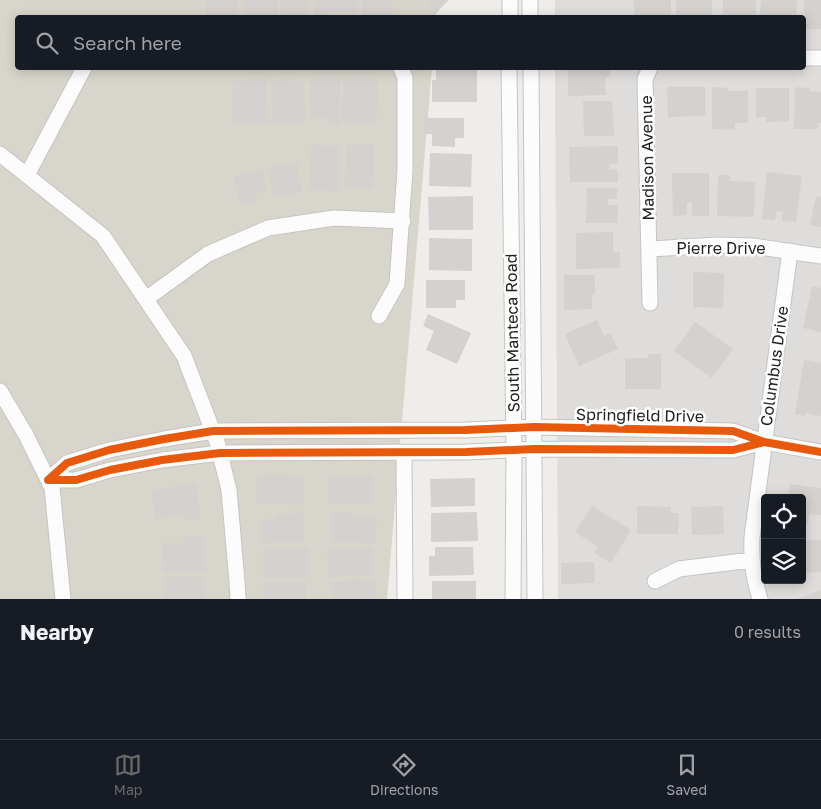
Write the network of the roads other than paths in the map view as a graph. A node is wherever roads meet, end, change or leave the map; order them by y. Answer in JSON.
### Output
{"nodes":[{"id":1,"x":510,"y":0,"type":"edge"},
{"id":2,"x":530,"y":0,"type":"edge"},
{"id":3,"x":510,"y":15,"type":"edge"},
{"id":4,"x":530,"y":15,"type":"edge"},
{"id":5,"x":806,"y":58,"type":"edge"},
{"id":6,"x":821,"y":58,"type":"edge"},
{"id":7,"x":83,"y":70,"type":"edge"},
{"id":8,"x":402,"y":70,"type":"edge"},
{"id":9,"x":509,"y":70,"type":"edge"},
{"id":10,"x":530,"y":70,"type":"edge"},
{"id":11,"x":649,"y":70,"type":"edge"},
{"id":12,"x":0,"y":154,"type":"edge"},
{"id":13,"x":27,"y":176,"type":"junction"},
{"id":14,"x":403,"y":221,"type":"junction"},
{"id":15,"x":650,"y":249,"type":"junction"},
{"id":16,"x":790,"y":251,"type":"junction"},
{"id":17,"x":821,"y":256,"type":"edge"},
{"id":18,"x":146,"y":300,"type":"junction"},
{"id":19,"x":650,"y":303,"type":"dead end"},
{"id":20,"x":379,"y":316,"type":"dead end"},
{"id":21,"x":0,"y":391,"type":"edge"},
{"id":22,"x":513,"y":427,"type":"junction"},
{"id":23,"x":534,"y":427,"type":"junction"},
{"id":24,"x":213,"y":432,"type":"junction"},
{"id":25,"x":764,"y":442,"type":"junction"},
{"id":26,"x":534,"y":449,"type":"junction"},
{"id":27,"x":514,"y":450,"type":"junction"},
{"id":28,"x":821,"y":452,"type":"edge"},
{"id":29,"x":220,"y":453,"type":"junction"},
{"id":30,"x":404,"y":453,"type":"junction"},
{"id":31,"x":48,"y":480,"type":"junction"},
{"id":32,"x":751,"y":560,"type":"junction"},
{"id":33,"x":655,"y":581,"type":"dead end"},
{"id":34,"x":63,"y":599,"type":"edge"},
{"id":35,"x":238,"y":599,"type":"edge"},
{"id":36,"x":405,"y":599,"type":"edge"},
{"id":37,"x":513,"y":599,"type":"edge"},
{"id":38,"x":535,"y":599,"type":"edge"},
{"id":39,"x":760,"y":599,"type":"edge"}],
"edges":[{"from":1,"to":3,"type":"street"},
{"from":2,"to":4,"type":"street"},
{"from":5,"to":6,"type":"street"},
{"from":7,"to":13,"type":"street"},
{"from":8,"to":14,"type":"street"},
{"from":9,"to":22,"type":"street","name":"South Manteca Road"},
{"from":10,"to":23,"type":"street","name":"South Manteca Road"},
{"from":11,"to":15,"type":"street","name":"Madison Avenue"},
{"from":12,"to":13,"type":"street"},
{"from":13,"to":18,"type":"street"},
{"from":14,"to":18,"type":"street"},
{"from":14,"to":20,"type":"street"},
{"from":15,"to":16,"type":"street","name":"Pierre Drive"},
{"from":15,"to":19,"type":"street","name":"Madison Avenue"},
{"from":16,"to":17,"type":"street","name":"Pierre Drive"},
{"from":16,"to":25,"type":"street","name":"Columbus Drive"},
{"from":18,"to":24,"type":"street"},
{"from":21,"to":31,"type":"street"},
{"from":22,"to":23,"type":"street","name":"Springfield Drive"},
{"from":22,"to":24,"type":"street","name":"Springfield Drive"},
{"from":22,"to":27,"type":"street","name":"South Manteca Road"},
{"from":23,"to":25,"type":"street","name":"Springfield Drive"},
{"from":23,"to":26,"type":"street","name":"South Manteca Road"},
{"from":24,"to":29,"type":"street"},
{"from":24,"to":31,"type":"street","name":"Springfield Drive"},
{"from":25,"to":26,"type":"street","name":"Springfield Drive"},
{"from":25,"to":28,"type":"street","name":"Springfield Drive"},
{"from":25,"to":32,"type":"street","name":"Columbus Drive"},
{"from":26,"to":27,"type":"street","name":"Springfield Drive"},
{"from":26,"to":38,"type":"street","name":"South Manteca Road"},
{"from":27,"to":30,"type":"street","name":"Springfield Drive"},
{"from":27,"to":37,"type":"street","name":"South Manteca Road"},
{"from":29,"to":30,"type":"street","name":"Springfield Drive"},
{"from":29,"to":31,"type":"street","name":"Springfield Drive"},
{"from":29,"to":35,"type":"street"},
{"from":30,"to":36,"type":"street"},
{"from":31,"to":34,"type":"street"},
{"from":32,"to":33,"type":"street"},
{"from":32,"to":39,"type":"street","name":"Columbus Drive"}]}
